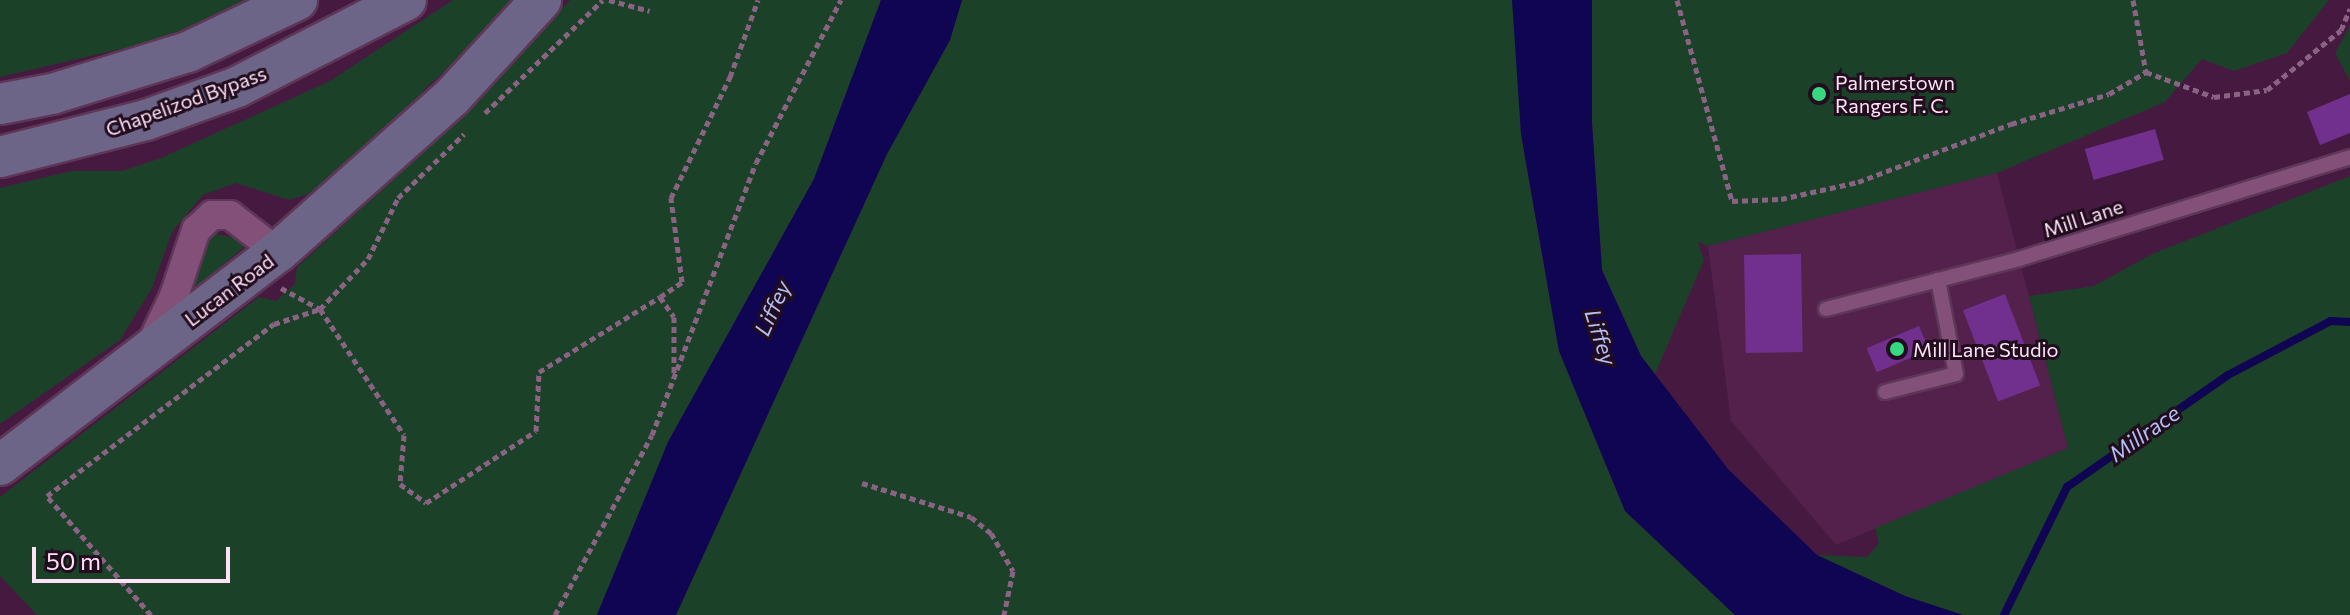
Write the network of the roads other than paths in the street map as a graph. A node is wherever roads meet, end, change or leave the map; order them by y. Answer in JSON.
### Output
{"nodes":[{"id":1,"x":297,"y":0,"type":"edge"},
{"id":2,"x":406,"y":0,"type":"edge"},
{"id":3,"x":541,"y":0,"type":"edge"},
{"id":4,"x":0,"y":104,"type":"edge"},
{"id":5,"x":0,"y":157,"type":"edge"},
{"id":6,"x":2350,"y":157,"type":"edge"},
{"id":7,"x":271,"y":258,"type":"junction"},
{"id":8,"x":1938,"y":280,"type":"junction"},
{"id":9,"x":1826,"y":309,"type":"dead end"},
{"id":10,"x":147,"y":352,"type":"junction"},
{"id":11,"x":1885,"y":392,"type":"dead end"},
{"id":12,"x":0,"y":465,"type":"edge"}],
"edges":[{"from":1,"to":4,"type":"main road"},
{"from":2,"to":5,"type":"main road","name":"Chapelizod Bypass"},
{"from":3,"to":7,"type":"main road"},
{"from":6,"to":8,"type":"lane","name":"Mill Lane"},
{"from":7,"to":10,"type":"main road","name":"Lucan Road"},
{"from":7,"to":10,"type":"street","name":"Lucan Road"},
{"from":8,"to":9,"type":"lane","name":"Mill Lane"},
{"from":8,"to":11,"type":"lane"},
{"from":10,"to":12,"type":"main road","name":"Lucan Road"}]}
